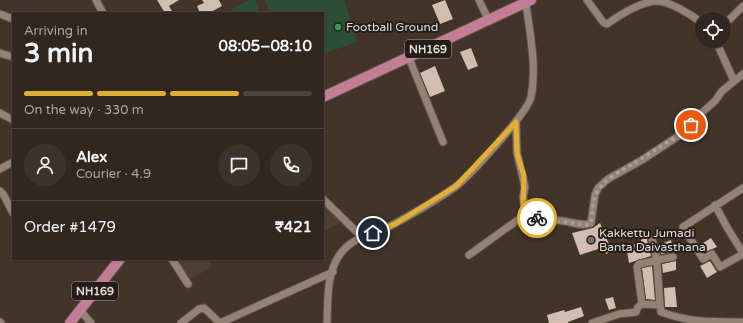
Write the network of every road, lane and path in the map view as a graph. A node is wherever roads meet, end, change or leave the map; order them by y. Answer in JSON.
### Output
{"nodes":[{"id":1,"x":96,"y":0,"type":"edge"},
{"id":2,"x":479,"y":0,"type":"edge"},
{"id":3,"x":587,"y":0,"type":"edge"},
{"id":4,"x":528,"y":2,"type":"edge"},
{"id":5,"x":743,"y":6,"type":"edge"},
{"id":6,"x":103,"y":12,"type":"edge"},
{"id":7,"x":0,"y":14,"type":"edge"},
{"id":8,"x":695,"y":18,"type":"edge"},
{"id":9,"x":731,"y":18,"type":"edge"},
{"id":10,"x":12,"y":19,"type":"edge"},
{"id":11,"x":489,"y":21,"type":"junction"},
{"id":12,"x":719,"y":48,"type":"edge"},
{"id":13,"x":0,"y":53,"type":"edge"},
{"id":14,"x":12,"y":57,"type":"edge"},
{"id":15,"x":409,"y":58,"type":"junction"},
{"id":16,"x":743,"y":74,"type":"edge"},
{"id":17,"x":734,"y":81,"type":"junction"},
{"id":18,"x":324,"y":97,"type":"edge"},
{"id":19,"x":0,"y":113,"type":"edge"},
{"id":20,"x":12,"y":119,"type":"edge"},
{"id":21,"x":516,"y":122,"type":"junction"},
{"id":22,"x":443,"y":142,"type":"dead end"},
{"id":23,"x":12,"y":163,"type":"edge"},
{"id":24,"x":0,"y":169,"type":"edge"},
{"id":25,"x":743,"y":188,"type":"edge"},
{"id":26,"x":0,"y":191,"type":"edge"},
{"id":27,"x":324,"y":201,"type":"edge"},
{"id":28,"x":715,"y":205,"type":"junction"},
{"id":29,"x":12,"y":211,"type":"edge"},
{"id":30,"x":526,"y":214,"type":"junction"},
{"id":31,"x":362,"y":238,"type":"junction"},
{"id":32,"x":652,"y":239,"type":"dead end"},
{"id":33,"x":743,"y":254,"type":"edge"},
{"id":34,"x":469,"y":255,"type":"dead end"},
{"id":35,"x":674,"y":256,"type":"dead end"},
{"id":36,"x":119,"y":260,"type":"edge"},
{"id":37,"x":173,"y":260,"type":"edge"},
{"id":38,"x":656,"y":261,"type":"junction"},
{"id":39,"x":333,"y":272,"type":"junction"},
{"id":40,"x":188,"y":284,"type":"dead end"},
{"id":41,"x":642,"y":304,"type":"junction"},
{"id":42,"x":660,"y":305,"type":"junction"},
{"id":43,"x":80,"y":310,"type":"junction"},
{"id":44,"x":743,"y":322,"type":"edge"},
{"id":45,"x":70,"y":323,"type":"edge"},
{"id":46,"x":91,"y":323,"type":"edge"},
{"id":47,"x":181,"y":323,"type":"edge"},
{"id":48,"x":220,"y":323,"type":"edge"},
{"id":49,"x":327,"y":323,"type":"edge"},
{"id":50,"x":592,"y":323,"type":"edge"}],
"edges":[{"from":1,"to":6,"type":"street"},
{"from":2,"to":11,"type":"street"},
{"from":3,"to":8,"type":"street"},
{"from":4,"to":11,"type":"highway","number":"NH169"},
{"from":4,"to":21,"type":"street"},
{"from":5,"to":9,"type":"street"},
{"from":7,"to":10,"type":"street"},
{"from":11,"to":15,"type":"highway","number":"NH169"},
{"from":12,"to":17,"type":"street"},
{"from":13,"to":14,"type":"street"},
{"from":15,"to":18,"type":"highway","number":"NH169"},
{"from":15,"to":22,"type":"street"},
{"from":16,"to":17,"type":"street"},
{"from":17,"to":30,"type":"street"},
{"from":19,"to":20,"type":"street"},
{"from":21,"to":30,"type":"street"},
{"from":21,"to":31,"type":"street"},
{"from":23,"to":24,"type":"street"},
{"from":25,"to":28,"type":"street"},
{"from":26,"to":29,"type":"street"},
{"from":27,"to":31,"type":"street"},
{"from":28,"to":33,"type":"street"},
{"from":28,"to":33,"type":"street"},
{"from":30,"to":34,"type":"street"},
{"from":31,"to":39,"type":"street"},
{"from":32,"to":38,"type":"street"},
{"from":35,"to":38,"type":"street"},
{"from":36,"to":43,"type":"highway","number":"NH169"},
{"from":37,"to":40,"type":"street"},
{"from":38,"to":41,"type":"street"},
{"from":38,"to":42,"type":"street"},
{"from":39,"to":48,"type":"street"},
{"from":39,"to":49,"type":"street"},
{"from":41,"to":42,"type":"street"},
{"from":41,"to":50,"type":"street"},
{"from":42,"to":44,"type":"street"},
{"from":43,"to":45,"type":"highway","number":"NH169"},
{"from":43,"to":46,"type":"street"},
{"from":47,"to":48,"type":"street"}]}
